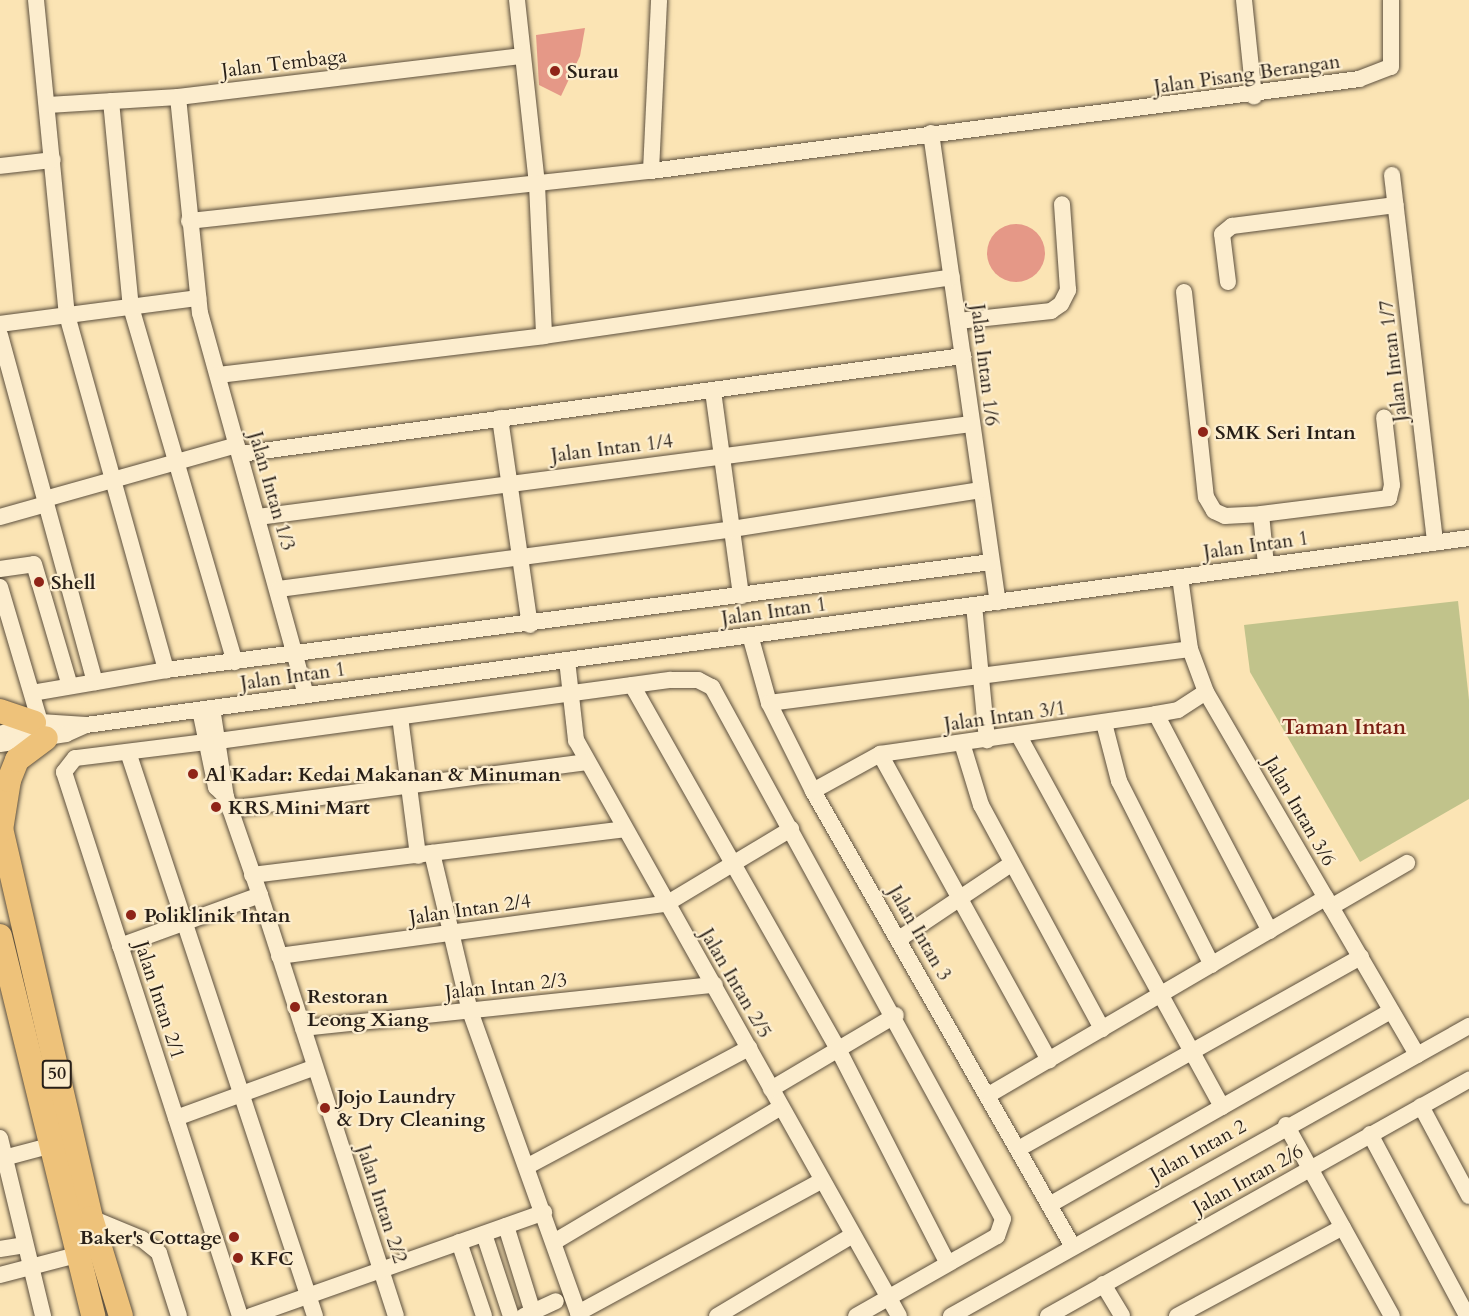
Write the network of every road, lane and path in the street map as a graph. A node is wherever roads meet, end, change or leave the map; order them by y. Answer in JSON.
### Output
{"nodes":[{"id":1,"x":36,"y":0,"type":"edge"},
{"id":2,"x":517,"y":0,"type":"edge"},
{"id":3,"x":659,"y":0,"type":"edge"},
{"id":4,"x":1244,"y":0,"type":"edge"},
{"id":5,"x":1391,"y":0,"type":"edge"},
{"id":6,"x":523,"y":56,"type":"junction"},
{"id":7,"x":178,"y":96,"type":"junction"},
{"id":8,"x":1254,"y":96,"type":"junction"},
{"id":9,"x":111,"y":101,"type":"junction"},
{"id":10,"x":48,"y":105,"type":"junction"},
{"id":11,"x":931,"y":133,"type":"junction"},
{"id":12,"x":53,"y":160,"type":"junction"},
{"id":13,"x":0,"y":166,"type":"edge"},
{"id":14,"x":651,"y":171,"type":"junction"},
{"id":15,"x":1392,"y":175,"type":"dead end"},
{"id":16,"x":537,"y":185,"type":"junction"},
{"id":17,"x":1062,"y":204,"type":"dead end"},
{"id":18,"x":1395,"y":206,"type":"junction"},
{"id":19,"x":189,"y":221,"type":"junction"},
{"id":20,"x":952,"y":278,"type":"junction"},
{"id":21,"x":1228,"y":282,"type":"dead end"},
{"id":22,"x":1184,"y":292,"type":"dead end"},
{"id":23,"x":198,"y":298,"type":"junction"},
{"id":24,"x":131,"y":307,"type":"junction"},
{"id":25,"x":67,"y":315,"type":"junction"},
{"id":26,"x":958,"y":321,"type":"junction"},
{"id":27,"x":0,"y":324,"type":"edge"},
{"id":28,"x":0,"y":335,"type":"edge"},
{"id":29,"x":544,"y":336,"type":"junction"},
{"id":30,"x":963,"y":356,"type":"junction"},
{"id":31,"x":218,"y":375,"type":"junction"},
{"id":32,"x":713,"y":391,"type":"junction"},
{"id":33,"x":1384,"y":417,"type":"dead end"},
{"id":34,"x":500,"y":418,"type":"junction"},
{"id":35,"x":972,"y":424,"type":"junction"},
{"id":36,"x":238,"y":450,"type":"junction"},
{"id":37,"x":721,"y":455,"type":"junction"},
{"id":38,"x":174,"y":463,"type":"junction"},
{"id":39,"x":113,"y":480,"type":"junction"},
{"id":40,"x":508,"y":483,"type":"junction"},
{"id":41,"x":981,"y":490,"type":"junction"},
{"id":42,"x":46,"y":502,"type":"junction"},
{"id":43,"x":1261,"y":514,"type":"junction"},
{"id":44,"x":0,"y":517,"type":"edge"},
{"id":45,"x":258,"y":517,"type":"junction"},
{"id":46,"x":732,"y":529,"type":"junction"},
{"id":47,"x":1469,"y":538,"type":"edge"},
{"id":48,"x":1436,"y":542,"type":"junction"},
{"id":49,"x":521,"y":558,"type":"junction"},
{"id":50,"x":992,"y":561,"type":"junction"},
{"id":51,"x":1266,"y":565,"type":"junction"},
{"id":52,"x":0,"y":569,"type":"edge"},
{"id":53,"x":1180,"y":577,"type":"junction"},
{"id":54,"x":0,"y":587,"type":"edge"},
{"id":55,"x":279,"y":589,"type":"junction"},
{"id":56,"x":741,"y":596,"type":"junction"},
{"id":57,"x":998,"y":602,"type":"junction"},
{"id":58,"x":974,"y":605,"type":"junction"},
{"id":59,"x":530,"y":625,"type":"junction"},
{"id":60,"x":750,"y":635,"type":"junction"},
{"id":61,"x":1190,"y":649,"type":"junction"},
{"id":62,"x":297,"y":655,"type":"junction"},
{"id":63,"x":567,"y":660,"type":"junction"},
{"id":64,"x":235,"y":662,"type":"junction"},
{"id":65,"x":166,"y":670,"type":"junction"},
{"id":66,"x":980,"y":674,"type":"junction"},
{"id":67,"x":95,"y":682,"type":"junction"},
{"id":68,"x":632,"y":685,"type":"junction"},
{"id":69,"x":70,"y":686,"type":"junction"},
{"id":70,"x":1206,"y":692,"type":"junction"},
{"id":71,"x":32,"y":693,"type":"junction"},
{"id":72,"x":568,"y":694,"type":"junction"},
{"id":73,"x":306,"y":695,"type":"junction"},
{"id":74,"x":769,"y":703,"type":"junction"},
{"id":75,"x":206,"y":709,"type":"junction"},
{"id":76,"x":0,"y":711,"type":"edge"},
{"id":77,"x":1156,"y":714,"type":"junction"},
{"id":78,"x":400,"y":717,"type":"junction"},
{"id":79,"x":1104,"y":723,"type":"junction"},
{"id":80,"x":40,"y":728,"type":"junction"},
{"id":81,"x":0,"y":734,"type":"edge"},
{"id":82,"x":1018,"y":736,"type":"junction"},
{"id":83,"x":987,"y":740,"type":"junction"},
{"id":84,"x":212,"y":742,"type":"junction"},
{"id":85,"x":962,"y":743,"type":"junction"},
{"id":86,"x":0,"y":744,"type":"edge"},
{"id":87,"x":128,"y":752,"type":"junction"},
{"id":88,"x":880,"y":754,"type":"junction"},
{"id":89,"x":587,"y":762,"type":"junction"},
{"id":90,"x":409,"y":786,"type":"junction"},
{"id":91,"x":813,"y":790,"type":"junction"},
{"id":92,"x":228,"y":803,"type":"junction"},
{"id":93,"x":1,"y":827,"type":"edge"},
{"id":94,"x":624,"y":829,"type":"junction"},
{"id":95,"x":791,"y":829,"type":"junction"},
{"id":96,"x":425,"y":854,"type":"junction"},
{"id":97,"x":1407,"y":863,"type":"dead end"},
{"id":98,"x":1011,"y":864,"type":"junction"},
{"id":99,"x":734,"y":865,"type":"junction"},
{"id":100,"x":252,"y":875,"type":"junction"},
{"id":101,"x":260,"y":895,"type":"junction"},
{"id":102,"x":959,"y":901,"type":"junction"},
{"id":103,"x":1329,"y":902,"type":"junction"},
{"id":104,"x":666,"y":904,"type":"junction"},
{"id":105,"x":185,"y":923,"type":"junction"},
{"id":106,"x":1270,"y":931,"type":"junction"},
{"id":107,"x":451,"y":932,"type":"junction"},
{"id":108,"x":0,"y":936,"type":"edge"},
{"id":109,"x":898,"y":939,"type":"junction"},
{"id":110,"x":120,"y":946,"type":"junction"},
{"id":111,"x":279,"y":956,"type":"junction"},
{"id":112,"x":1361,"y":957,"type":"junction"},
{"id":113,"x":1212,"y":965,"type":"junction"},
{"id":114,"x":714,"y":985,"type":"junction"},
{"id":115,"x":1158,"y":997,"type":"junction"},
{"id":116,"x":470,"y":1011,"type":"junction"},
{"id":117,"x":1391,"y":1011,"type":"junction"},
{"id":118,"x":896,"y":1015,"type":"junction"},
{"id":119,"x":1469,"y":1026,"type":"edge"},
{"id":120,"x":303,"y":1028,"type":"junction"},
{"id":121,"x":1102,"y":1029,"type":"junction"},
{"id":122,"x":749,"y":1048,"type":"junction"},
{"id":123,"x":838,"y":1051,"type":"junction"},
{"id":124,"x":1191,"y":1052,"type":"junction"},
{"id":125,"x":1417,"y":1055,"type":"junction"},
{"id":126,"x":1049,"y":1060,"type":"junction"},
{"id":127,"x":315,"y":1067,"type":"junction"},
{"id":128,"x":1469,"y":1080,"type":"edge"},
{"id":129,"x":771,"y":1089,"type":"junction"},
{"id":130,"x":241,"y":1094,"type":"junction"},
{"id":131,"x":990,"y":1094,"type":"junction"},
{"id":132,"x":1421,"y":1106,"type":"junction"},
{"id":133,"x":781,"y":1107,"type":"junction"},
{"id":134,"x":1222,"y":1107,"type":"junction"},
{"id":135,"x":176,"y":1118,"type":"junction"},
{"id":136,"x":1286,"y":1125,"type":"junction"},
{"id":137,"x":1370,"y":1134,"type":"junction"},
{"id":138,"x":0,"y":1138,"type":"edge"},
{"id":139,"x":49,"y":1146,"type":"junction"},
{"id":140,"x":1020,"y":1148,"type":"junction"},
{"id":141,"x":2,"y":1158,"type":"edge"},
{"id":142,"x":528,"y":1166,"type":"junction"},
{"id":143,"x":1311,"y":1169,"type":"junction"},
{"id":144,"x":820,"y":1181,"type":"junction"},
{"id":145,"x":1469,"y":1196,"type":"edge"},
{"id":146,"x":1051,"y":1204,"type":"junction"},
{"id":147,"x":544,"y":1212,"type":"junction"},
{"id":148,"x":91,"y":1218,"type":"junction"},
{"id":149,"x":506,"y":1226,"type":"junction"},
{"id":150,"x":1343,"y":1227,"type":"junction"},
{"id":151,"x":484,"y":1234,"type":"junction"},
{"id":152,"x":851,"y":1236,"type":"junction"},
{"id":153,"x":459,"y":1242,"type":"junction"},
{"id":154,"x":554,"y":1242,"type":"junction"},
{"id":155,"x":24,"y":1245,"type":"junction"},
{"id":156,"x":1072,"y":1245,"type":"junction"},
{"id":157,"x":0,"y":1248,"type":"edge"},
{"id":158,"x":76,"y":1254,"type":"junction"},
{"id":159,"x":947,"y":1262,"type":"junction"},
{"id":160,"x":29,"y":1268,"type":"junction"},
{"id":161,"x":381,"y":1270,"type":"junction"},
{"id":162,"x":0,"y":1275,"type":"edge"},
{"id":163,"x":1103,"y":1284,"type":"junction"},
{"id":164,"x":308,"y":1296,"type":"junction"},
{"id":165,"x":889,"y":1298,"type":"junction"},
{"id":166,"x":556,"y":1301,"type":"dead end"},
{"id":167,"x":530,"y":1314,"type":"edge"},
{"id":168,"x":579,"y":1315,"type":"edge"},
{"id":169,"x":43,"y":1316,"type":"edge"},
{"id":170,"x":93,"y":1316,"type":"edge"},
{"id":171,"x":121,"y":1316,"type":"edge"},
{"id":172,"x":179,"y":1316,"type":"edge"},
{"id":173,"x":240,"y":1316,"type":"edge"},
{"id":174,"x":251,"y":1316,"type":"edge"},
{"id":175,"x":315,"y":1316,"type":"edge"},
{"id":176,"x":396,"y":1316,"type":"edge"},
{"id":177,"x":484,"y":1316,"type":"edge"},
{"id":178,"x":511,"y":1316,"type":"edge"},
{"id":179,"x":717,"y":1316,"type":"edge"},
{"id":180,"x":856,"y":1316,"type":"edge"},
{"id":181,"x":899,"y":1316,"type":"edge"},
{"id":182,"x":951,"y":1316,"type":"edge"},
{"id":183,"x":1048,"y":1316,"type":"edge"},
{"id":184,"x":1122,"y":1316,"type":"edge"},
{"id":185,"x":1177,"y":1316,"type":"edge"},
{"id":186,"x":1392,"y":1316,"type":"edge"},
{"id":187,"x":1467,"y":1316,"type":"edge"}],
"edges":[{"from":1,"to":10,"type":"street"},
{"from":2,"to":6,"type":"street"},
{"from":3,"to":14,"type":"street"},
{"from":4,"to":8,"type":"street"},
{"from":5,"to":8,"type":"street","name":"Jalan Pisang Berangan"},
{"from":6,"to":7,"type":"street","name":"Jalan Tembaga"},
{"from":6,"to":16,"type":"street"},
{"from":7,"to":9,"type":"street","name":"Jalan Tembaga"},
{"from":7,"to":19,"type":"street","name":"Jalan Intan 1/3"},
{"from":8,"to":11,"type":"street","name":"Jalan Pisang Berangan"},
{"from":9,"to":10,"type":"street","name":"Jalan Tembaga"},
{"from":9,"to":24,"type":"street"},
{"from":10,"to":12,"type":"street"},
{"from":11,"to":14,"type":"street","name":"Jalan Pisang Berangan"},
{"from":11,"to":20,"type":"street","name":"Jalan Intan 1/6"},
{"from":12,"to":13,"type":"street"},
{"from":12,"to":25,"type":"street"},
{"from":14,"to":16,"type":"street","name":"Jalan Pisang Berangan"},
{"from":15,"to":18,"type":"street","name":"Jalan Intan 1/7"},
{"from":16,"to":19,"type":"street","name":"Jalan Pisang Berangan"},
{"from":16,"to":29,"type":"street"},
{"from":17,"to":26,"type":"street"},
{"from":18,"to":21,"type":"street"},
{"from":18,"to":48,"type":"street","name":"Jalan Intan 1/7"},
{"from":19,"to":23,"type":"street","name":"Jalan Intan 1/3"},
{"from":20,"to":26,"type":"street","name":"Jalan Intan 1/6"},
{"from":20,"to":29,"type":"street"},
{"from":22,"to":43,"type":"street"},
{"from":23,"to":24,"type":"street"},
{"from":23,"to":31,"type":"street","name":"Jalan Intan 1/3"},
{"from":24,"to":25,"type":"street"},
{"from":24,"to":38,"type":"street"},
{"from":25,"to":27,"type":"street"},
{"from":25,"to":39,"type":"street"},
{"from":26,"to":30,"type":"street","name":"Jalan Intan 1/6"},
{"from":28,"to":42,"type":"street"},
{"from":29,"to":31,"type":"street"},
{"from":30,"to":32,"type":"street"},
{"from":30,"to":35,"type":"street","name":"Jalan Intan 1/6"},
{"from":31,"to":36,"type":"street","name":"Jalan Intan 1/3"},
{"from":32,"to":34,"type":"street"},
{"from":32,"to":37,"type":"street"},
{"from":33,"to":43,"type":"street"},
{"from":34,"to":36,"type":"street"},
{"from":34,"to":40,"type":"street"},
{"from":35,"to":37,"type":"street","name":"Jalan Intan 1/4"},
{"from":35,"to":41,"type":"street","name":"Jalan Intan 1/6"},
{"from":36,"to":38,"type":"street"},
{"from":36,"to":45,"type":"street","name":"Jalan Intan 1/3"},
{"from":37,"to":40,"type":"street","name":"Jalan Intan 1/4"},
{"from":37,"to":46,"type":"street"},
{"from":38,"to":39,"type":"street"},
{"from":38,"to":64,"type":"street"},
{"from":39,"to":42,"type":"street"},
{"from":39,"to":65,"type":"street"},
{"from":40,"to":45,"type":"street","name":"Jalan Intan 1/4"},
{"from":40,"to":49,"type":"street"},
{"from":41,"to":46,"type":"street"},
{"from":41,"to":50,"type":"street","name":"Jalan Intan 1/6"},
{"from":42,"to":44,"type":"street"},
{"from":42,"to":67,"type":"street"},
{"from":43,"to":51,"type":"street"},
{"from":45,"to":55,"type":"street","name":"Jalan Intan 1/3"},
{"from":46,"to":49,"type":"street"},
{"from":46,"to":56,"type":"street"},
{"from":47,"to":48,"type":"street","name":"Jalan Intan 1"},
{"from":48,"to":51,"type":"street","name":"Jalan Intan 1"},
{"from":49,"to":55,"type":"street"},
{"from":49,"to":59,"type":"street"},
{"from":50,"to":56,"type":"street","name":"Jalan Intan 1"},
{"from":50,"to":57,"type":"street","name":"Jalan Intan 1/6"},
{"from":51,"to":53,"type":"street","name":"Jalan Intan 1"},
{"from":52,"to":69,"type":"street"},
{"from":53,"to":57,"type":"street","name":"Jalan Intan 1"},
{"from":53,"to":61,"type":"street","name":"Jalan Intan 3/6"},
{"from":54,"to":71,"type":"street"},
{"from":55,"to":62,"type":"street","name":"Jalan Intan 1/3"},
{"from":56,"to":59,"type":"street","name":"Jalan Intan 1"},
{"from":57,"to":58,"type":"street","name":"Jalan Intan 1"},
{"from":58,"to":60,"type":"street","name":"Jalan Intan 1"},
{"from":58,"to":66,"type":"street"},
{"from":59,"to":62,"type":"street","name":"Jalan Intan 1"},
{"from":60,"to":63,"type":"street","name":"Jalan Intan 1"},
{"from":60,"to":74,"type":"street","name":"Jalan Intan 3"},
{"from":61,"to":66,"type":"street"},
{"from":61,"to":70,"type":"street","name":"Jalan Intan 3/6"},
{"from":62,"to":64,"type":"street","name":"Jalan Intan 1"},
{"from":62,"to":73,"type":"street","name":"Jalan Intan 1/3"},
{"from":63,"to":72,"type":"street","name":"Jalan Intan 2/5"},
{"from":63,"to":73,"type":"street","name":"Jalan Intan 1"},
{"from":64,"to":65,"type":"street","name":"Jalan Intan 1"},
{"from":65,"to":67,"type":"street","name":"Jalan Intan 1"},
{"from":66,"to":74,"type":"street"},
{"from":66,"to":83,"type":"street"},
{"from":67,"to":69,"type":"street","name":"Jalan Intan 1"},
{"from":68,"to":72,"type":"street"},
{"from":68,"to":95,"type":"street"},
{"from":68,"to":99,"type":"street"},
{"from":69,"to":71,"type":"street","name":"Jalan Intan 1"},
{"from":70,"to":77,"type":"street","name":"Jalan Intan 3/1"},
{"from":70,"to":103,"type":"street","name":"Jalan Intan 3/6"},
{"from":71,"to":80,"type":"street"},
{"from":72,"to":78,"type":"street"},
{"from":72,"to":89,"type":"street","name":"Jalan Intan 2/5"},
{"from":73,"to":75,"type":"street","name":"Jalan Intan 1"},
{"from":74,"to":91,"type":"street","name":"Jalan Intan 3"},
{"from":75,"to":80,"type":"street","name":"Jalan Intan 1"},
{"from":75,"to":84,"type":"street","name":"Jalan Intan 2/2"},
{"from":76,"to":80,"type":"highway"},
{"from":77,"to":79,"type":"street","name":"Jalan Intan 3/1"},
{"from":77,"to":106,"type":"street"},
{"from":78,"to":84,"type":"street"},
{"from":78,"to":90,"type":"street"},
{"from":79,"to":82,"type":"street","name":"Jalan Intan 3/1"},
{"from":79,"to":113,"type":"street"},
{"from":80,"to":81,"type":"street","name":"Jalan Intan 1"},
{"from":80,"to":86,"type":"street","name":"Jalan Intan 1"},
{"from":80,"to":93,"type":"highway"},
{"from":82,"to":83,"type":"street","name":"Jalan Intan 3/1"},
{"from":82,"to":115,"type":"street"},
{"from":83,"to":85,"type":"street","name":"Jalan Intan 3/1"},
{"from":84,"to":87,"type":"street","name":"Jalan Intan 2/1"},
{"from":84,"to":92,"type":"street","name":"Jalan Intan 2/2"},
{"from":85,"to":88,"type":"street","name":"Jalan Intan 3/1"},
{"from":85,"to":98,"type":"street"},
{"from":87,"to":105,"type":"street"},
{"from":87,"to":110,"type":"street","name":"Jalan Intan 2/1"},
{"from":88,"to":91,"type":"street","name":"Jalan Intan 3/1"},
{"from":88,"to":102,"type":"street"},
{"from":89,"to":90,"type":"street"},
{"from":89,"to":94,"type":"street","name":"Jalan Intan 2/5"},
{"from":90,"to":92,"type":"street"},
{"from":90,"to":96,"type":"street"},
{"from":91,"to":109,"type":"street","name":"Jalan Intan 3"},
{"from":92,"to":100,"type":"street","name":"Jalan Intan 2/2"},
{"from":93,"to":148,"type":"highway","number":"50"},
{"from":94,"to":96,"type":"street"},
{"from":94,"to":104,"type":"street","name":"Jalan Intan 2/5"},
{"from":95,"to":99,"type":"street"},
{"from":95,"to":118,"type":"street"},
{"from":96,"to":100,"type":"street"},
{"from":96,"to":107,"type":"street"},
{"from":97,"to":103,"type":"street"},
{"from":98,"to":102,"type":"street"},
{"from":98,"to":121,"type":"street"},
{"from":99,"to":104,"type":"street"},
{"from":99,"to":123,"type":"street"},
{"from":100,"to":101,"type":"street","name":"Jalan Intan 2/2"},
{"from":101,"to":105,"type":"street"},
{"from":101,"to":111,"type":"street","name":"Jalan Intan 2/2"},
{"from":102,"to":109,"type":"street"},
{"from":102,"to":126,"type":"street"},
{"from":103,"to":106,"type":"street"},
{"from":103,"to":112,"type":"street","name":"Jalan Intan 3/6"},
{"from":104,"to":107,"type":"street","name":"Jalan Intan 2/4"},
{"from":104,"to":114,"type":"street","name":"Jalan Intan 2/5"},
{"from":105,"to":110,"type":"street"},
{"from":105,"to":130,"type":"street"},
{"from":106,"to":113,"type":"street"},
{"from":107,"to":111,"type":"street","name":"Jalan Intan 2/4"},
{"from":107,"to":116,"type":"street"},
{"from":108,"to":139,"type":"highway","number":"50"},
{"from":109,"to":131,"type":"street","name":"Jalan Intan 3"},
{"from":110,"to":135,"type":"street","name":"Jalan Intan 2/1"},
{"from":111,"to":120,"type":"street","name":"Jalan Intan 2/2"},
{"from":112,"to":117,"type":"street","name":"Jalan Intan 3/6"},
{"from":112,"to":124,"type":"street"},
{"from":113,"to":115,"type":"street"},
{"from":114,"to":116,"type":"street","name":"Jalan Intan 2/3"},
{"from":114,"to":122,"type":"street","name":"Jalan Intan 2/5"},
{"from":115,"to":121,"type":"street"},
{"from":115,"to":124,"type":"street"},
{"from":116,"to":120,"type":"street","name":"Jalan Intan 2/3"},
{"from":116,"to":142,"type":"street"},
{"from":117,"to":125,"type":"street","name":"Jalan Intan 3/6"},
{"from":117,"to":134,"type":"street"},
{"from":118,"to":123,"type":"street"},
{"from":118,"to":159,"type":"street"},
{"from":119,"to":125,"type":"street","name":"Jalan Intan 2"},
{"from":120,"to":127,"type":"street","name":"Jalan Intan 2/2"},
{"from":121,"to":126,"type":"street"},
{"from":122,"to":129,"type":"street","name":"Jalan Intan 2/5"},
{"from":122,"to":142,"type":"street"},
{"from":123,"to":129,"type":"street"},
{"from":123,"to":159,"type":"street"},
{"from":124,"to":134,"type":"street"},
{"from":124,"to":140,"type":"street"},
{"from":125,"to":136,"type":"street","name":"Jalan Intan 2"},
{"from":126,"to":131,"type":"street"},
{"from":127,"to":130,"type":"street"},
{"from":127,"to":161,"type":"street","name":"Jalan Intan 2/2"},
{"from":128,"to":132,"type":"street","name":"Jalan Intan 2/6"},
{"from":129,"to":133,"type":"street","name":"Jalan Intan 2/5"},
{"from":130,"to":135,"type":"street"},
{"from":130,"to":164,"type":"street"},
{"from":131,"to":140,"type":"street","name":"Jalan Intan 3"},
{"from":132,"to":137,"type":"street","name":"Jalan Intan 2/6"},
{"from":132,"to":145,"type":"street"},
{"from":133,"to":144,"type":"street","name":"Jalan Intan 2/5"},
{"from":133,"to":154,"type":"street"},
{"from":134,"to":146,"type":"street"},
{"from":135,"to":173,"type":"street","name":"Jalan Intan 2/1"},
{"from":136,"to":143,"type":"street"},
{"from":136,"to":156,"type":"street","name":"Jalan Intan 2"},
{"from":137,"to":143,"type":"street","name":"Jalan Intan 2/6"},
{"from":137,"to":187,"type":"street"},
{"from":138,"to":141,"type":"street"},
{"from":139,"to":141,"type":"street"},
{"from":139,"to":158,"type":"highway","number":"50"},
{"from":140,"to":146,"type":"street","name":"Jalan Intan 3"},
{"from":141,"to":155,"type":"street"},
{"from":142,"to":147,"type":"street"},
{"from":143,"to":150,"type":"street"},
{"from":143,"to":163,"type":"street","name":"Jalan Intan 2/6"},
{"from":144,"to":152,"type":"street","name":"Jalan Intan 2/5"},
{"from":144,"to":168,"type":"street"},
{"from":146,"to":156,"type":"street","name":"Jalan Intan 3"},
{"from":147,"to":149,"type":"street"},
{"from":147,"to":154,"type":"street"},
{"from":148,"to":171,"type":"highway","number":"50"},
{"from":148,"to":172,"type":"street"},
{"from":149,"to":151,"type":"street"},
{"from":149,"to":167,"type":"street"},
{"from":150,"to":185,"type":"street"},
{"from":150,"to":186,"type":"street"},
{"from":151,"to":153,"type":"street"},
{"from":151,"to":178,"type":"street"},
{"from":152,"to":165,"type":"street","name":"Jalan Intan 2/5"},
{"from":152,"to":179,"type":"street"},
{"from":153,"to":161,"type":"street"},
{"from":153,"to":177,"type":"street"},
{"from":154,"to":168,"type":"street"},
{"from":155,"to":157,"type":"street"},
{"from":155,"to":160,"type":"street"},
{"from":156,"to":182,"type":"street","name":"Jalan Intan 2"},
{"from":158,"to":160,"type":"street"},
{"from":158,"to":170,"type":"highway","number":"50"},
{"from":159,"to":165,"type":"street"},
{"from":160,"to":162,"type":"street"},
{"from":160,"to":169,"type":"street"},
{"from":161,"to":164,"type":"street"},
{"from":161,"to":176,"type":"street","name":"Jalan Intan 2/2"},
{"from":163,"to":183,"type":"street","name":"Jalan Intan 2/6"},
{"from":163,"to":184,"type":"street"},
{"from":164,"to":174,"type":"street"},
{"from":164,"to":175,"type":"street"},
{"from":165,"to":180,"type":"street"},
{"from":165,"to":181,"type":"street","name":"Jalan Intan 2/5"},
{"from":166,"to":167,"type":"street"}]}
